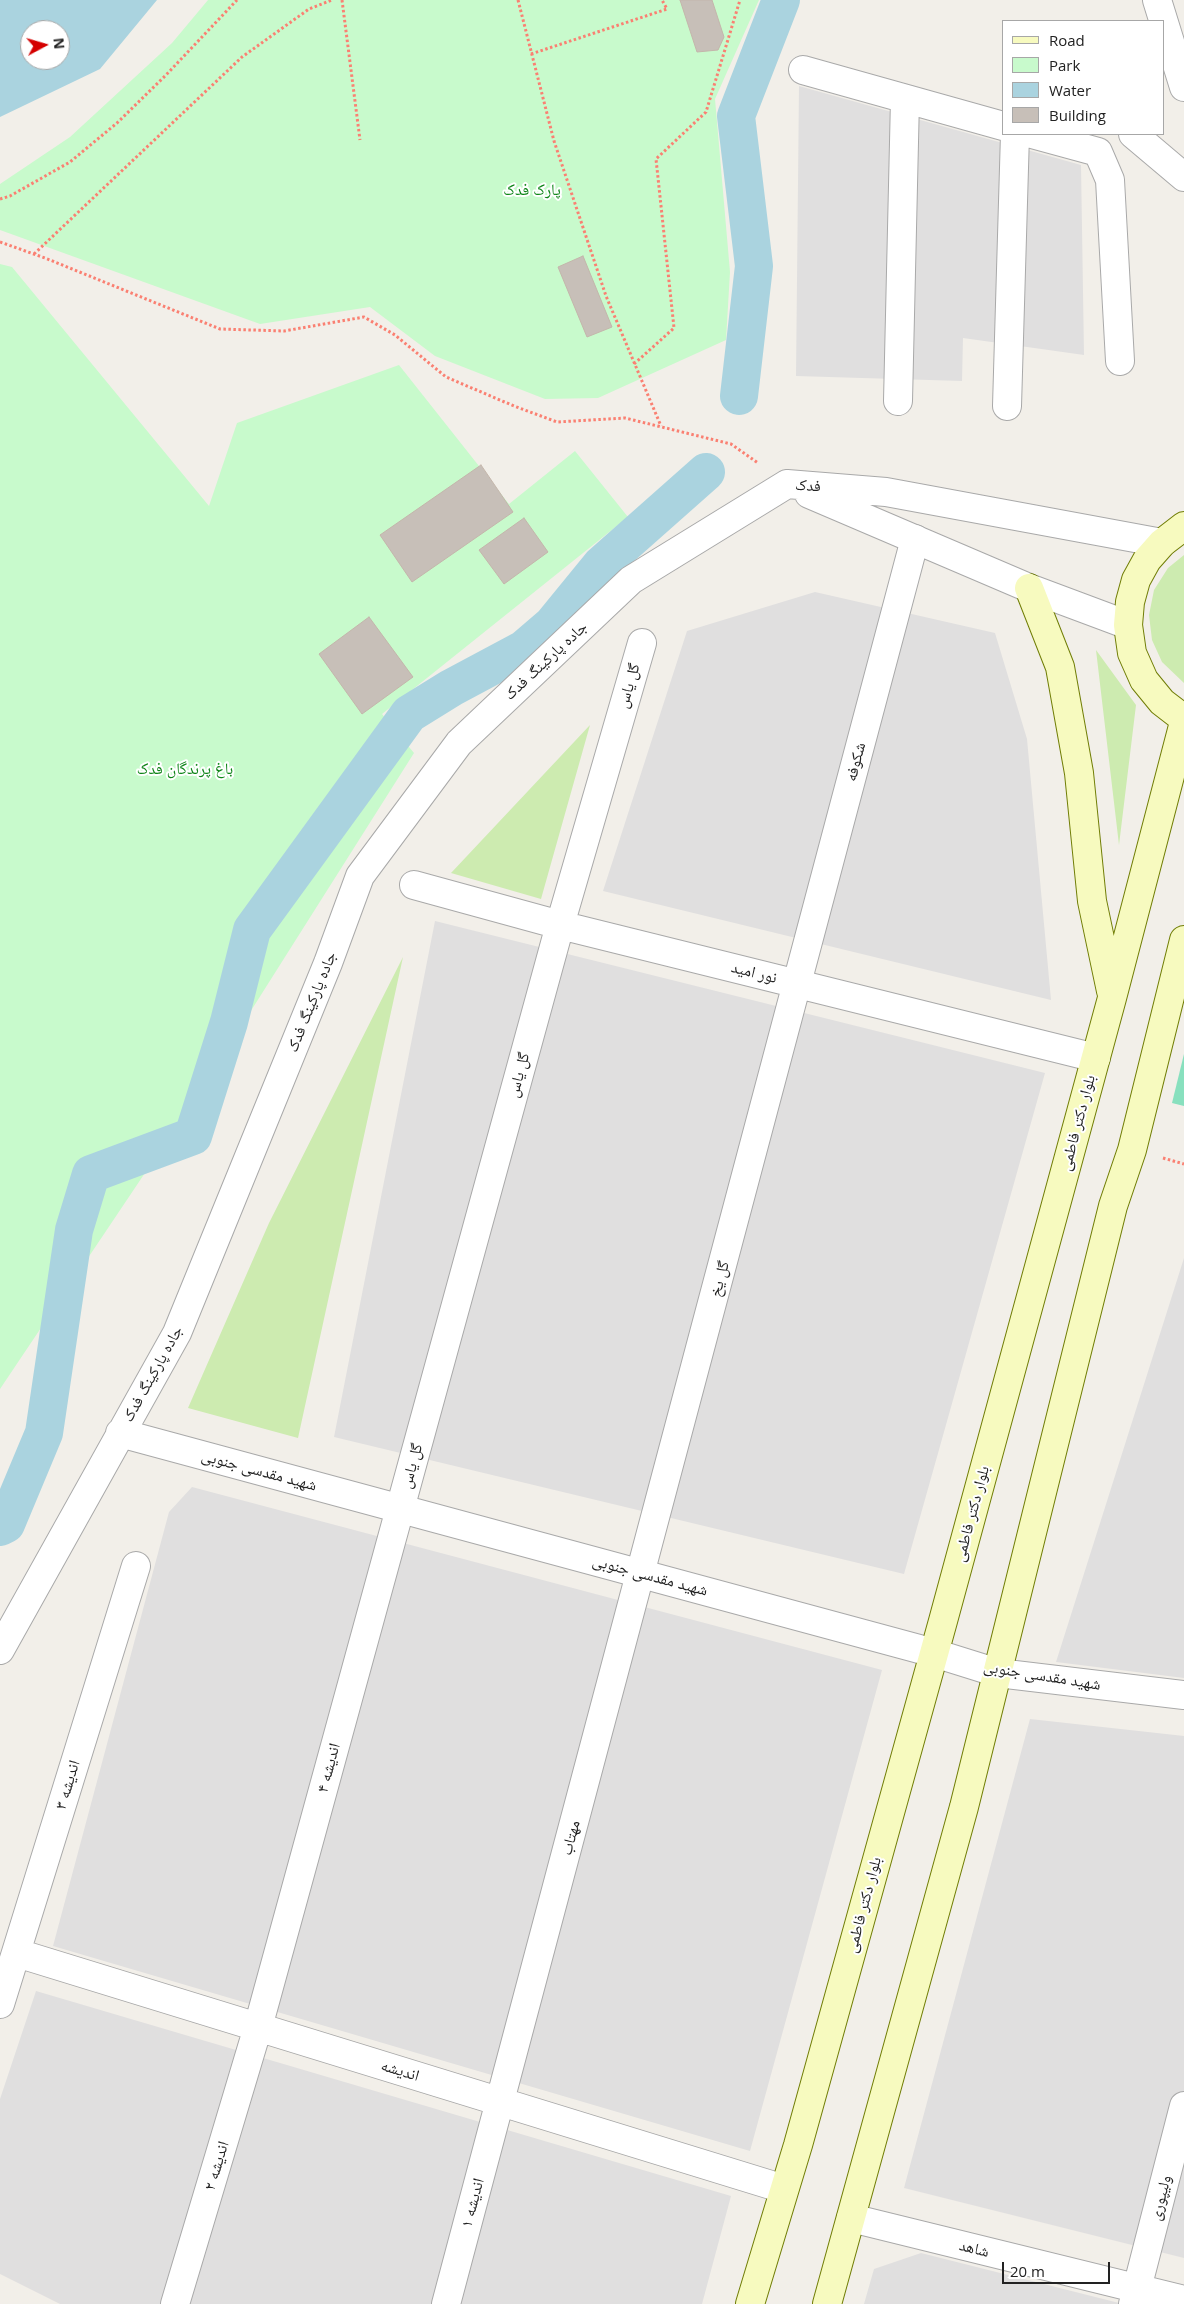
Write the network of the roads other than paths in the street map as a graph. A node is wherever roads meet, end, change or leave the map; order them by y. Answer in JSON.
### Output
{"nodes":[{"id":1,"x":1158,"y":0,"type":"edge"},
{"id":2,"x":803,"y":70,"type":"dead end"},
{"id":3,"x":1184,"y":86,"type":"edge"},
{"id":4,"x":905,"y":99,"type":"junction"},
{"id":5,"x":1002,"y":126,"type":"edge"},
{"id":6,"x":1015,"y":135,"type":"edge"},
{"id":7,"x":1134,"y":135,"type":"edge"},
{"id":8,"x":1048,"y":136,"type":"edge"},
{"id":9,"x":1184,"y":177,"type":"edge"},
{"id":10,"x":1120,"y":361,"type":"dead end"},
{"id":11,"x":898,"y":402,"type":"dead end"},
{"id":12,"x":1007,"y":406,"type":"dead end"},
{"id":13,"x":787,"y":484,"type":"junction"},
{"id":14,"x":1184,"y":526,"type":"edge"},
{"id":15,"x":915,"y":539,"type":"junction"},
{"id":16,"x":1162,"y":543,"type":"junction"},
{"id":17,"x":1029,"y":588,"type":"junction"},
{"id":18,"x":1128,"y":625,"type":"junction"},
{"id":19,"x":642,"y":643,"type":"dead end"},
{"id":20,"x":1184,"y":720,"type":"edge"},
{"id":21,"x":414,"y":885,"type":"dead end"},
{"id":22,"x":560,"y":925,"type":"junction"},
{"id":23,"x":1184,"y":940,"type":"edge"},
{"id":24,"x":798,"y":984,"type":"junction"},
{"id":25,"x":1112,"y":998,"type":"junction"},
{"id":26,"x":1096,"y":1058,"type":"junction"},
{"id":27,"x":120,"y":1433,"type":"junction"},
{"id":28,"x":400,"y":1509,"type":"junction"},
{"id":29,"x":136,"y":1566,"type":"dead end"},
{"id":30,"x":641,"y":1574,"type":"junction"},
{"id":31,"x":0,"y":1650,"type":"edge"},
{"id":32,"x":934,"y":1653,"type":"junction"},
{"id":33,"x":998,"y":1672,"type":"junction"},
{"id":34,"x":1184,"y":1695,"type":"edge"},
{"id":35,"x":17,"y":1953,"type":"junction"},
{"id":36,"x":0,"y":2004,"type":"edge"},
{"id":37,"x":258,"y":2027,"type":"junction"},
{"id":38,"x":500,"y":2102,"type":"junction"},
{"id":39,"x":1184,"y":2106,"type":"edge"},
{"id":40,"x":784,"y":2189,"type":"junction"},
{"id":41,"x":851,"y":2218,"type":"junction"},
{"id":42,"x":1135,"y":2296,"type":"edge"},
{"id":43,"x":1184,"y":2300,"type":"edge"},
{"id":44,"x":175,"y":2304,"type":"edge"},
{"id":45,"x":446,"y":2304,"type":"edge"},
{"id":46,"x":750,"y":2304,"type":"edge"},
{"id":47,"x":827,"y":2304,"type":"edge"}],
"edges":[{"from":1,"to":3,"type":"street"},
{"from":2,"to":4,"type":"street"},
{"from":4,"to":5,"type":"street"},
{"from":4,"to":11,"type":"street"},
{"from":6,"to":12,"type":"street"},
{"from":7,"to":9,"type":"street"},
{"from":8,"to":10,"type":"street"},
{"from":13,"to":15,"type":"street","name":"فدک"},
{"from":13,"to":16,"type":"street","name":"فدک"},
{"from":13,"to":27,"type":"street","name":"جاده پارکینگ فدک"},
{"from":14,"to":16,"type":"main road"},
{"from":15,"to":17,"type":"street","name":"فدک"},
{"from":15,"to":24,"type":"street","name":"شکوفه"},
{"from":16,"to":18,"type":"main road"},
{"from":17,"to":18,"type":"street","name":"فدک"},
{"from":17,"to":25,"type":"main road"},
{"from":18,"to":20,"type":"main road"},
{"from":19,"to":22,"type":"street","name":"گل یاس"},
{"from":20,"to":25,"type":"main road","name":"بلوار دکتر فاطمی"},
{"from":21,"to":22,"type":"street","name":"نور امید"},
{"from":22,"to":24,"type":"street","name":"نور امید"},
{"from":22,"to":28,"type":"street","name":"گل یاس"},
{"from":23,"to":33,"type":"main road"},
{"from":24,"to":26,"type":"street","name":"نور امید"},
{"from":24,"to":30,"type":"street","name":"گل یخ"},
{"from":25,"to":26,"type":"main road","name":"بلوار دکتر فاطمی"},
{"from":26,"to":32,"type":"main road","name":"بلوار دکتر فاطمی"},
{"from":27,"to":28,"type":"street","name":"شهید مقدسی جنوبی"},
{"from":27,"to":31,"type":"street","name":"جاده پارکینگ فدک"},
{"from":28,"to":30,"type":"street","name":"شهید مقدسی جنوبی"},
{"from":28,"to":37,"type":"street","name":"اندیشه ۴"},
{"from":29,"to":35,"type":"street","name":"اندیشه ۳"},
{"from":30,"to":32,"type":"street","name":"شهید مقدسی جنوبی"},
{"from":30,"to":38,"type":"street","name":"مهتاب"},
{"from":32,"to":33,"type":"street","name":"شهید مقدسی جنوبی"},
{"from":32,"to":40,"type":"main road","name":"بلوار دکتر فاطمی"},
{"from":33,"to":34,"type":"street","name":"شهید مقدسی جنوبی"},
{"from":33,"to":41,"type":"main road"},
{"from":35,"to":36,"type":"street","name":"اندیشه ۳"},
{"from":35,"to":37,"type":"street","name":"اندیشه"},
{"from":37,"to":38,"type":"street","name":"اندیشه"},
{"from":37,"to":44,"type":"street","name":"اندیشه ۲"},
{"from":38,"to":40,"type":"street","name":"اندیشه"},
{"from":38,"to":45,"type":"street","name":"اندیشه ۱"},
{"from":39,"to":42,"type":"street","name":"ولیپوری"},
{"from":40,"to":46,"type":"main road","name":"بلوار دکتر فاطمی"},
{"from":41,"to":42,"type":"street","name":"شاهد"},
{"from":41,"to":47,"type":"main road"},
{"from":42,"to":43,"type":"street","name":"شاهد"}]}
